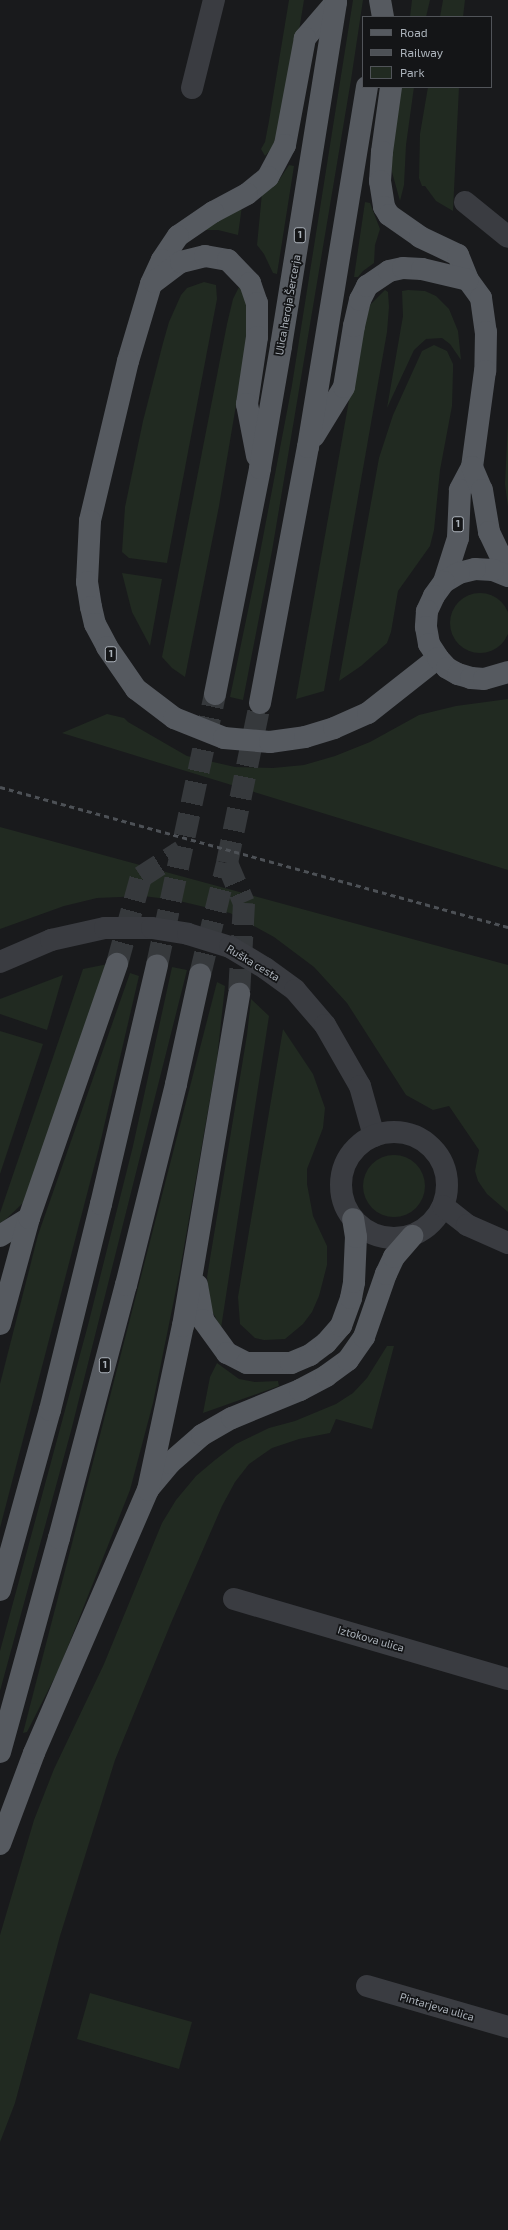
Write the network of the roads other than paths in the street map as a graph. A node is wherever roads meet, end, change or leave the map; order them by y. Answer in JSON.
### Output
{"nodes":[{"id":1,"x":214,"y":0,"type":"edge"},
{"id":2,"x":380,"y":0,"type":"edge"},
{"id":3,"x":336,"y":1,"type":"edge"},
{"id":4,"x":377,"y":16,"type":"edge"},
{"id":5,"x":383,"y":16,"type":"edge"},
{"id":6,"x":192,"y":88,"type":"dead end"},
{"id":7,"x":367,"y":88,"type":"edge"},
{"id":8,"x":391,"y":88,"type":"edge"},
{"id":9,"x":465,"y":202,"type":"dead end"},
{"id":10,"x":508,"y":237,"type":"edge"},
{"id":11,"x":468,"y":280,"type":"junction"},
{"id":12,"x":151,"y":284,"type":"junction"},
{"id":13,"x":308,"y":447,"type":"junction"},
{"id":14,"x":260,"y":468,"type":"junction"},
{"id":15,"x":472,"y":468,"type":"junction"},
{"id":16,"x":508,"y":572,"type":"edge"},
{"id":17,"x":508,"y":576,"type":"edge"},
{"id":18,"x":444,"y":582,"type":"junction"},
{"id":19,"x":438,"y":658,"type":"junction"},
{"id":20,"x":508,"y":672,"type":"edge"},
{"id":21,"x":215,"y":694,"type":"tunnel mouth"},
{"id":22,"x":260,"y":703,"type":"tunnel mouth"},
{"id":23,"x":0,"y":962,"type":"edge"},
{"id":24,"x":117,"y":964,"type":"tunnel mouth"},
{"id":25,"x":157,"y":965,"type":"tunnel mouth"},
{"id":26,"x":200,"y":975,"type":"tunnel mouth"},
{"id":27,"x":239,"y":994,"type":"tunnel mouth"},
{"id":28,"x":374,"y":1136,"type":"junction"},
{"id":29,"x":443,"y":1206,"type":"junction"},
{"id":30,"x":29,"y":1218,"type":"junction"},
{"id":31,"x":353,"y":1219,"type":"junction"},
{"id":32,"x":0,"y":1236,"type":"edge"},
{"id":33,"x":412,"y":1236,"type":"junction"},
{"id":34,"x":508,"y":1243,"type":"edge"},
{"id":35,"x":196,"y":1255,"type":"junction"},
{"id":36,"x":0,"y":1324,"type":"edge"},
{"id":37,"x":148,"y":1490,"type":"junction"},
{"id":38,"x":0,"y":1590,"type":"edge"},
{"id":39,"x":234,"y":1599,"type":"dead end"},
{"id":40,"x":508,"y":1679,"type":"edge"},
{"id":41,"x":0,"y":1752,"type":"edge"},
{"id":42,"x":0,"y":1844,"type":"edge"},
{"id":43,"x":367,"y":1986,"type":"dead end"},
{"id":44,"x":508,"y":2027,"type":"edge"}],
"edges":[{"from":1,"to":6,"type":"street"},
{"from":2,"to":4,"type":"main road"},
{"from":2,"to":5,"type":"main road"},
{"from":3,"to":12,"type":"main road","number":"1"},
{"from":3,"to":14,"type":"main road","name":"Ulica heroja Šercerja","number":"1"},
{"from":7,"to":13,"type":"main road"},
{"from":8,"to":11,"type":"main road","number":"1"},
{"from":9,"to":10,"type":"street"},
{"from":11,"to":13,"type":"main road"},
{"from":11,"to":15,"type":"main road","number":"1"},
{"from":12,"to":14,"type":"main road","number":"1"},
{"from":12,"to":19,"type":"main road","number":"1"},
{"from":13,"to":22,"type":"main road"},
{"from":14,"to":21,"type":"main road","number":"1"},
{"from":15,"to":16,"type":"main road"},
{"from":15,"to":18,"type":"main road","number":"1"},
{"from":17,"to":18,"type":"main road"},
{"from":18,"to":19,"type":"main road"},
{"from":19,"to":20,"type":"main road"},
{"from":23,"to":28,"type":"street","name":"Ruška cesta"},
{"from":24,"to":30,"type":"main road"},
{"from":25,"to":38,"type":"main road"},
{"from":26,"to":41,"type":"main road","number":"1"},
{"from":27,"to":35,"type":"main road"},
{"from":28,"to":29,"type":"street"},
{"from":28,"to":31,"type":"street"},
{"from":29,"to":33,"type":"street"},
{"from":29,"to":34,"type":"street"},
{"from":30,"to":32,"type":"main road"},
{"from":30,"to":36,"type":"main road"},
{"from":31,"to":33,"type":"street"},
{"from":31,"to":35,"type":"main road"},
{"from":33,"to":37,"type":"main road"},
{"from":35,"to":37,"type":"main road"},
{"from":37,"to":42,"type":"main road"},
{"from":39,"to":40,"type":"street","name":"Iztokova ulica"},
{"from":43,"to":44,"type":"street","name":"Pintarjeva ulica"}]}
